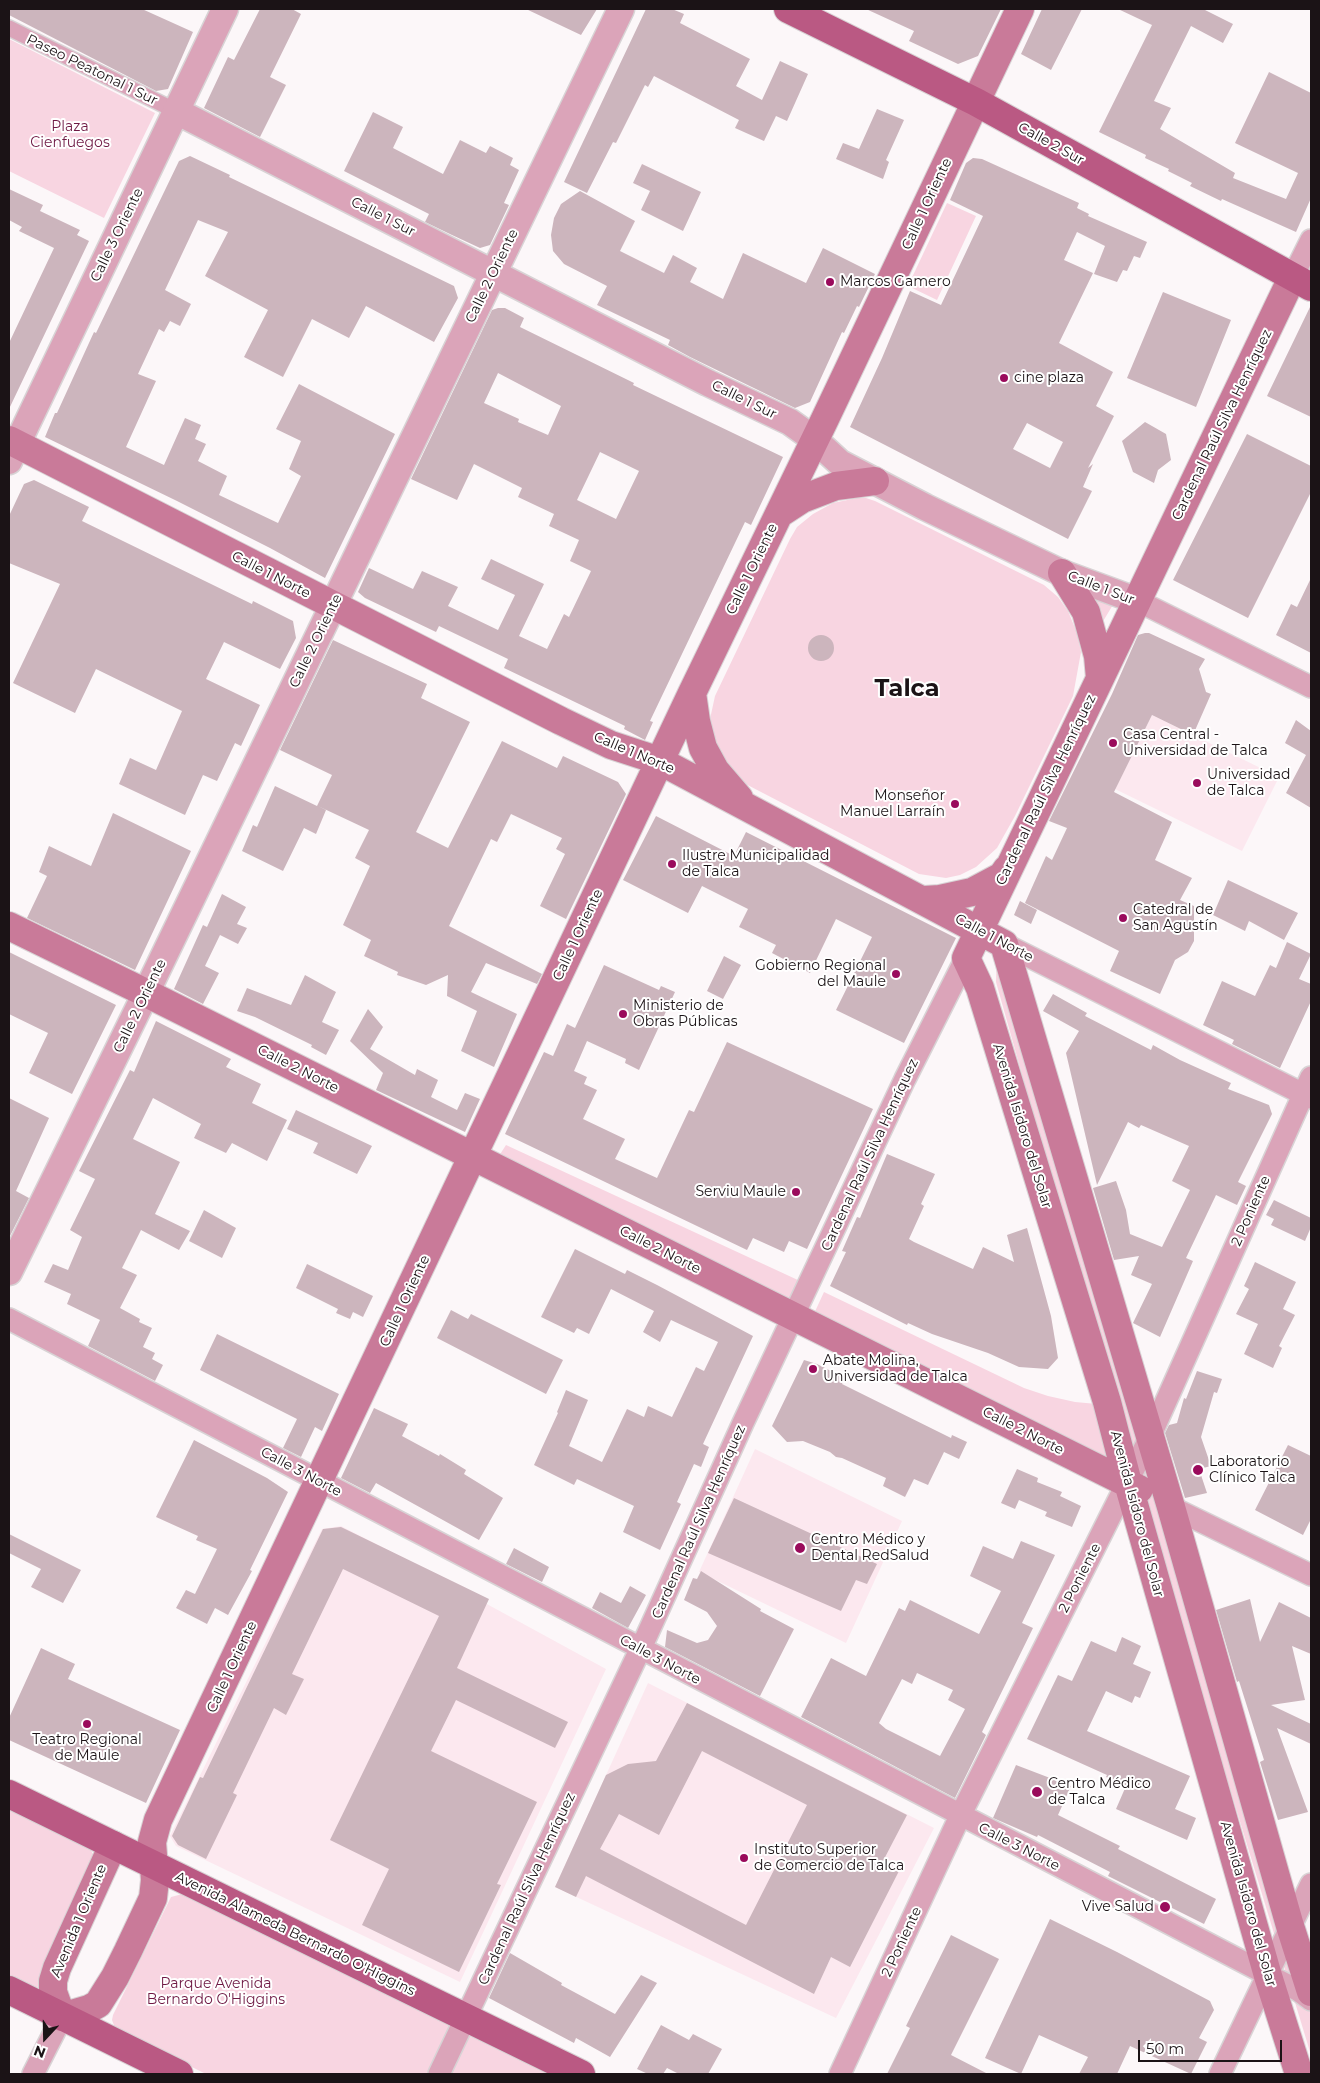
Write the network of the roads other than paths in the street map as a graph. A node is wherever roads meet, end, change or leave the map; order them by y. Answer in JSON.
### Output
{"nodes":[{"id":1,"x":225,"y":9,"type":"edge"},
{"id":2,"x":621,"y":9,"type":"edge"},
{"id":3,"x":788,"y":9,"type":"edge"},
{"id":4,"x":1020,"y":9,"type":"edge"},
{"id":5,"x":9,"y":28,"type":"edge"},
{"id":6,"x":976,"y":102,"type":"junction"},
{"id":7,"x":176,"y":111,"type":"junction"},
{"id":8,"x":1311,"y":240,"type":"edge"},
{"id":9,"x":494,"y":274,"type":"junction"},
{"id":10,"x":1302,"y":283,"type":"edge"},
{"id":11,"x":815,"y":440,"type":"junction"},
{"id":12,"x":12,"y":449,"type":"edge"},
{"id":13,"x":876,"y":481,"type":"junction"},
{"id":14,"x":779,"y":514,"type":"junction"},
{"id":15,"x":1062,"y":572,"type":"junction"},
{"id":16,"x":1138,"y":601,"type":"junction"},
{"id":17,"x":332,"y":606,"type":"junction"},
{"id":18,"x":1100,"y":678,"type":"junction"},
{"id":19,"x":1311,"y":687,"type":"edge"},
{"id":20,"x":692,"y":692,"type":"junction"},
{"id":21,"x":660,"y":761,"type":"junction"},
{"id":22,"x":748,"y":807,"type":"junction"},
{"id":23,"x":1011,"y":864,"type":"junction"},
{"id":24,"x":924,"y":900,"type":"junction"},
{"id":25,"x":9,"y":926,"type":"edge"},
{"id":26,"x":979,"y":930,"type":"junction"},
{"id":27,"x":1004,"y":944,"type":"junction"},
{"id":28,"x":966,"y":958,"type":"junction"},
{"id":29,"x":146,"y":993,"type":"junction"},
{"id":30,"x":1309,"y":1090,"type":"edge"},
{"id":31,"x":473,"y":1156,"type":"junction"},
{"id":32,"x":9,"y":1272,"type":"edge"},
{"id":33,"x":793,"y":1316,"type":"junction"},
{"id":34,"x":9,"y":1319,"type":"edge"},
{"id":35,"x":1150,"y":1437,"type":"junction"},
{"id":36,"x":319,"y":1482,"type":"junction"},
{"id":37,"x":1128,"y":1483,"type":"junction"},
{"id":38,"x":1171,"y":1507,"type":"junction"},
{"id":39,"x":1311,"y":1575,"type":"edge"},
{"id":40,"x":640,"y":1649,"type":"junction"},
{"id":41,"x":9,"y":1794,"type":"edge"},
{"id":42,"x":960,"y":1816,"type":"junction"},
{"id":43,"x":113,"y":1845,"type":"junction"},
{"id":44,"x":154,"y":1865,"type":"junction"},
{"id":45,"x":1311,"y":1884,"type":"edge"},
{"id":46,"x":1290,"y":1926,"type":"junction"},
{"id":47,"x":1268,"y":1976,"type":"junction"},
{"id":48,"x":9,"y":1990,"type":"edge"},
{"id":49,"x":1311,"y":1992,"type":"edge"},
{"id":50,"x":1311,"y":2000,"type":"edge"},
{"id":51,"x":62,"y":2017,"type":"junction"},
{"id":52,"x":467,"y":2017,"type":"junction"},
{"id":53,"x":33,"y":2074,"type":"edge"},
{"id":54,"x":179,"y":2074,"type":"edge"},
{"id":55,"x":439,"y":2074,"type":"edge"},
{"id":56,"x":581,"y":2074,"type":"edge"},
{"id":57,"x":840,"y":2074,"type":"edge"},
{"id":58,"x":1220,"y":2074,"type":"edge"},
{"id":59,"x":1299,"y":2074,"type":"edge"}],
"edges":[{"from":1,"to":7,"type":"street","name":"Calle 3 Oriente"},
{"from":2,"to":9,"type":"street","name":"Calle 2 Oriente"},
{"from":3,"to":6,"type":"main road","name":"Calle 2 Sur"},
{"from":4,"to":6,"type":"main road","name":"Calle 1 Oriente"},
{"from":5,"to":7,"type":"street","name":"Paseo Peatonal 1 Sur"},
{"from":6,"to":10,"type":"main road","name":"Calle 2 Sur"},
{"from":6,"to":11,"type":"main road","name":"Calle 1 Oriente"},
{"from":7,"to":9,"type":"street","name":"Calle 1 Sur"},
{"from":7,"to":12,"type":"street","name":"Calle 3 Oriente"},
{"from":8,"to":10,"type":"street","name":"Cardenal Raúl Silva Henríquez"},
{"from":9,"to":11,"type":"street","name":"Calle 1 Sur"},
{"from":9,"to":17,"type":"street","name":"Calle 2 Oriente"},
{"from":10,"to":16,"type":"main road","name":"Cardenal Raúl Silva Henríquez"},
{"from":11,"to":13,"type":"street","name":"Calle 1 Sur"},
{"from":11,"to":14,"type":"main road","name":"Calle 1 Oriente"},
{"from":12,"to":17,"type":"main road","name":"Calle 1 Norte"},
{"from":13,"to":14,"type":"main road"},
{"from":13,"to":15,"type":"street","name":"Calle 1 Sur"},
{"from":14,"to":20,"type":"main road","name":"Calle 1 Oriente"},
{"from":15,"to":16,"type":"street","name":"Calle 1 Sur"},
{"from":15,"to":18,"type":"main road"},
{"from":16,"to":18,"type":"main road","name":"Cardenal Raúl Silva Henríquez"},
{"from":16,"to":19,"type":"street","name":"Calle 1 Sur"},
{"from":17,"to":21,"type":"main road","name":"Calle 1 Norte"},
{"from":17,"to":29,"type":"street","name":"Calle 2 Oriente"},
{"from":18,"to":23,"type":"main road","name":"Cardenal Raúl Silva Henríquez"},
{"from":20,"to":21,"type":"main road","name":"Calle 1 Oriente"},
{"from":20,"to":22,"type":"main road"},
{"from":21,"to":22,"type":"main road","name":"Calle 1 Norte"},
{"from":21,"to":31,"type":"main road","name":"Calle 1 Oriente"},
{"from":22,"to":24,"type":"main road","name":"Calle 1 Norte"},
{"from":23,"to":24,"type":"main road"},
{"from":23,"to":26,"type":"main road","name":"Cardenal Raúl Silva Henríquez"},
{"from":24,"to":26,"type":"main road","name":"Calle 1 Norte"},
{"from":25,"to":29,"type":"main road","name":"Calle 2 Norte"},
{"from":26,"to":27,"type":"main road","name":"Calle 1 Norte"},
{"from":26,"to":28,"type":"main road","name":"Cardenal Raúl Silva Henríquez"},
{"from":27,"to":30,"type":"street","name":"Calle 1 Norte"},
{"from":27,"to":35,"type":"main road"},
{"from":28,"to":33,"type":"street","name":"Cardenal Raúl Silva Henríquez"},
{"from":28,"to":37,"type":"main road","name":"Avenida Isidoro del Solar"},
{"from":29,"to":31,"type":"main road","name":"Calle 2 Norte"},
{"from":29,"to":32,"type":"street","name":"Calle 2 Oriente"},
{"from":30,"to":35,"type":"street","name":"2 Poniente"},
{"from":31,"to":33,"type":"main road","name":"Calle 2 Norte"},
{"from":31,"to":36,"type":"main road","name":"Calle 1 Oriente"},
{"from":33,"to":37,"type":"main road","name":"Calle 2 Norte"},
{"from":33,"to":40,"type":"street","name":"Cardenal Raúl Silva Henríquez"},
{"from":34,"to":36,"type":"street","name":"Calle 3 Norte"},
{"from":35,"to":37,"type":"street","name":"2 Poniente"},
{"from":35,"to":38,"type":"main road"},
{"from":36,"to":40,"type":"street","name":"Calle 3 Norte"},
{"from":36,"to":44,"type":"main road","name":"Calle 1 Oriente"},
{"from":37,"to":38,"type":"main road","name":"Calle 2 Norte"},
{"from":37,"to":42,"type":"street","name":"2 Poniente"},
{"from":37,"to":47,"type":"main road","name":"Avenida Isidoro del Solar"},
{"from":38,"to":39,"type":"street","name":"Calle 2 Norte"},
{"from":38,"to":46,"type":"main road"},
{"from":40,"to":42,"type":"street","name":"Calle 3 Norte"},
{"from":40,"to":52,"type":"street","name":"Cardenal Raúl Silva Henríquez"},
{"from":41,"to":43,"type":"main road","name":"Avenida Alameda Bernardo O'Higgins"},
{"from":42,"to":47,"type":"street","name":"Calle 3 Norte"},
{"from":42,"to":57,"type":"street","name":"2 Poniente"},
{"from":43,"to":44,"type":"main road","name":"Avenida Alameda Bernardo O'Higgins"},
{"from":43,"to":51,"type":"main road","name":"Avenida 1 Oriente"},
{"from":44,"to":51,"type":"main road"},
{"from":44,"to":52,"type":"main road","name":"Avenida Alameda Bernardo O'Higgins"},
{"from":45,"to":46,"type":"street"},
{"from":46,"to":47,"type":"street"},
{"from":46,"to":49,"type":"main road"},
{"from":47,"to":50,"type":"street","name":"Calle 3 Norte"},
{"from":47,"to":58,"type":"street"},
{"from":47,"to":59,"type":"main road","name":"Avenida Isidoro del Solar"},
{"from":48,"to":51,"type":"main road"},
{"from":51,"to":53,"type":"street"},
{"from":51,"to":54,"type":"main road"},
{"from":52,"to":55,"type":"street","name":"Cardenal Raúl Silva Henríquez"},
{"from":52,"to":56,"type":"main road","name":"Avenida Alameda Bernardo O'Higgins"}]}
